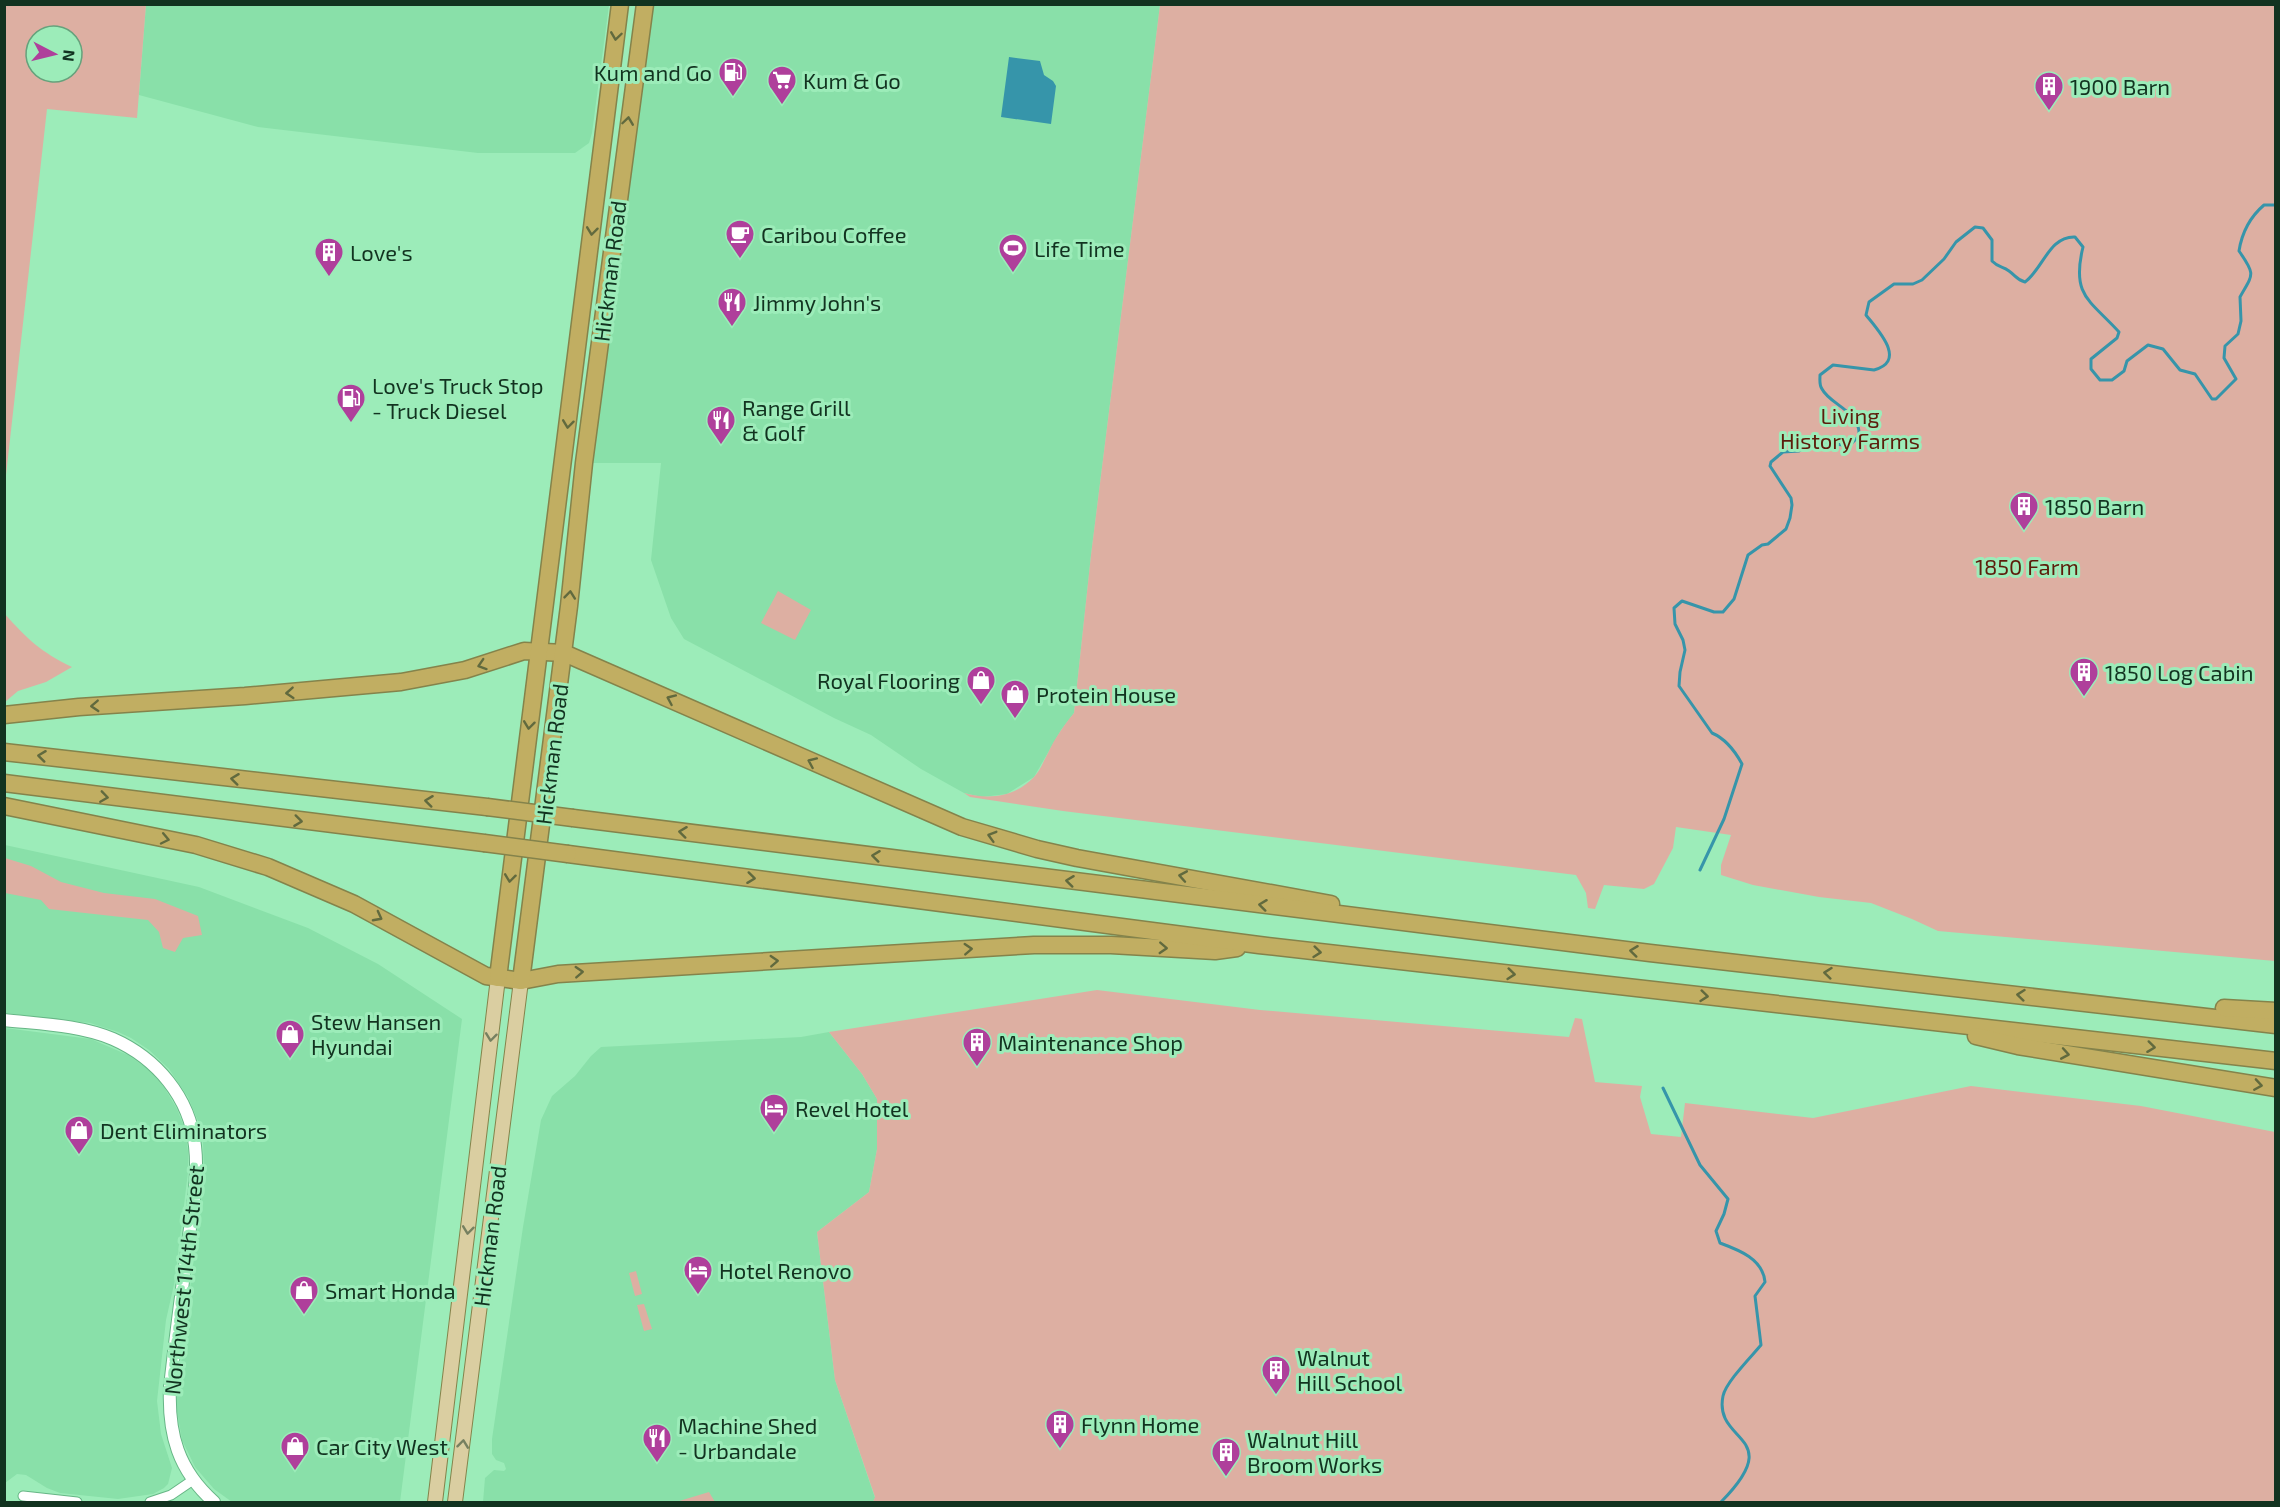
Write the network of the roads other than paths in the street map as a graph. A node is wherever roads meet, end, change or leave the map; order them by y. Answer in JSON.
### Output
{"nodes":[{"id":1,"x":620,"y":4,"type":"edge"},
{"id":2,"x":645,"y":4,"type":"edge"},
{"id":3,"x":538,"y":651,"type":"junction"},
{"id":4,"x":564,"y":653,"type":"junction"},
{"id":5,"x":4,"y":715,"type":"edge"},
{"id":6,"x":4,"y":752,"type":"edge"},
{"id":7,"x":4,"y":783,"type":"edge"},
{"id":8,"x":4,"y":806,"type":"edge"},
{"id":9,"x":1446,"y":928,"type":"junction"},
{"id":10,"x":1259,"y":945,"type":"junction"},
{"id":11,"x":498,"y":978,"type":"junction"},
{"id":12,"x":521,"y":981,"type":"junction"},
{"id":13,"x":2079,"y":1002,"type":"junction"},
{"id":14,"x":2276,"y":1011,"type":"edge"},
{"id":15,"x":1905,"y":1018,"type":"junction"},
{"id":16,"x":4,"y":1020,"type":"edge"},
{"id":17,"x":2276,"y":1025,"type":"edge"},
{"id":18,"x":2276,"y":1061,"type":"edge"},
{"id":19,"x":2276,"y":1088,"type":"edge"},
{"id":20,"x":193,"y":1480,"type":"junction"},
{"id":21,"x":22,"y":1496,"type":"dead end"},
{"id":22,"x":77,"y":1503,"type":"edge"},
{"id":23,"x":150,"y":1503,"type":"edge"},
{"id":24,"x":214,"y":1503,"type":"edge"},
{"id":25,"x":435,"y":1503,"type":"edge"},
{"id":26,"x":455,"y":1503,"type":"edge"}],
"edges":[{"from":1,"to":3,"type":"highway","name":"Hickman Road","one_way":true},
{"from":4,"to":2,"type":"highway","name":"Hickman Road","one_way":true},
{"from":3,"to":4,"type":"highway"},
{"from":3,"to":5,"type":"highway","one_way":true},
{"from":3,"to":11,"type":"highway","name":"Hickman Road","one_way":true},
{"from":9,"to":4,"type":"highway","one_way":true},
{"from":4,"to":12,"type":"highway","name":"Hickman Road"},
{"from":9,"to":6,"type":"highway","one_way":true,"bridge":true},
{"from":7,"to":10,"type":"highway","one_way":true,"bridge":true},
{"from":8,"to":11,"type":"highway","one_way":true},
{"from":13,"to":9,"type":"highway","one_way":true},
{"from":12,"to":10,"type":"highway","one_way":true},
{"from":10,"to":15,"type":"highway","one_way":true},
{"from":11,"to":12,"type":"highway"},
{"from":11,"to":25,"type":"main road","name":"Hickman Road","one_way":true},
{"from":26,"to":12,"type":"main road","name":"Hickman Road","one_way":true},
{"from":13,"to":14,"type":"highway"},
{"from":13,"to":17,"type":"highway"},
{"from":15,"to":18,"type":"highway","one_way":true},
{"from":15,"to":19,"type":"highway","one_way":true},
{"from":16,"to":20,"type":"street","name":"Northwest 114th Street"},
{"from":20,"to":23,"type":"street"},
{"from":20,"to":24,"type":"street","name":"Northwest 114th Street"},
{"from":21,"to":22,"type":"street"}]}
